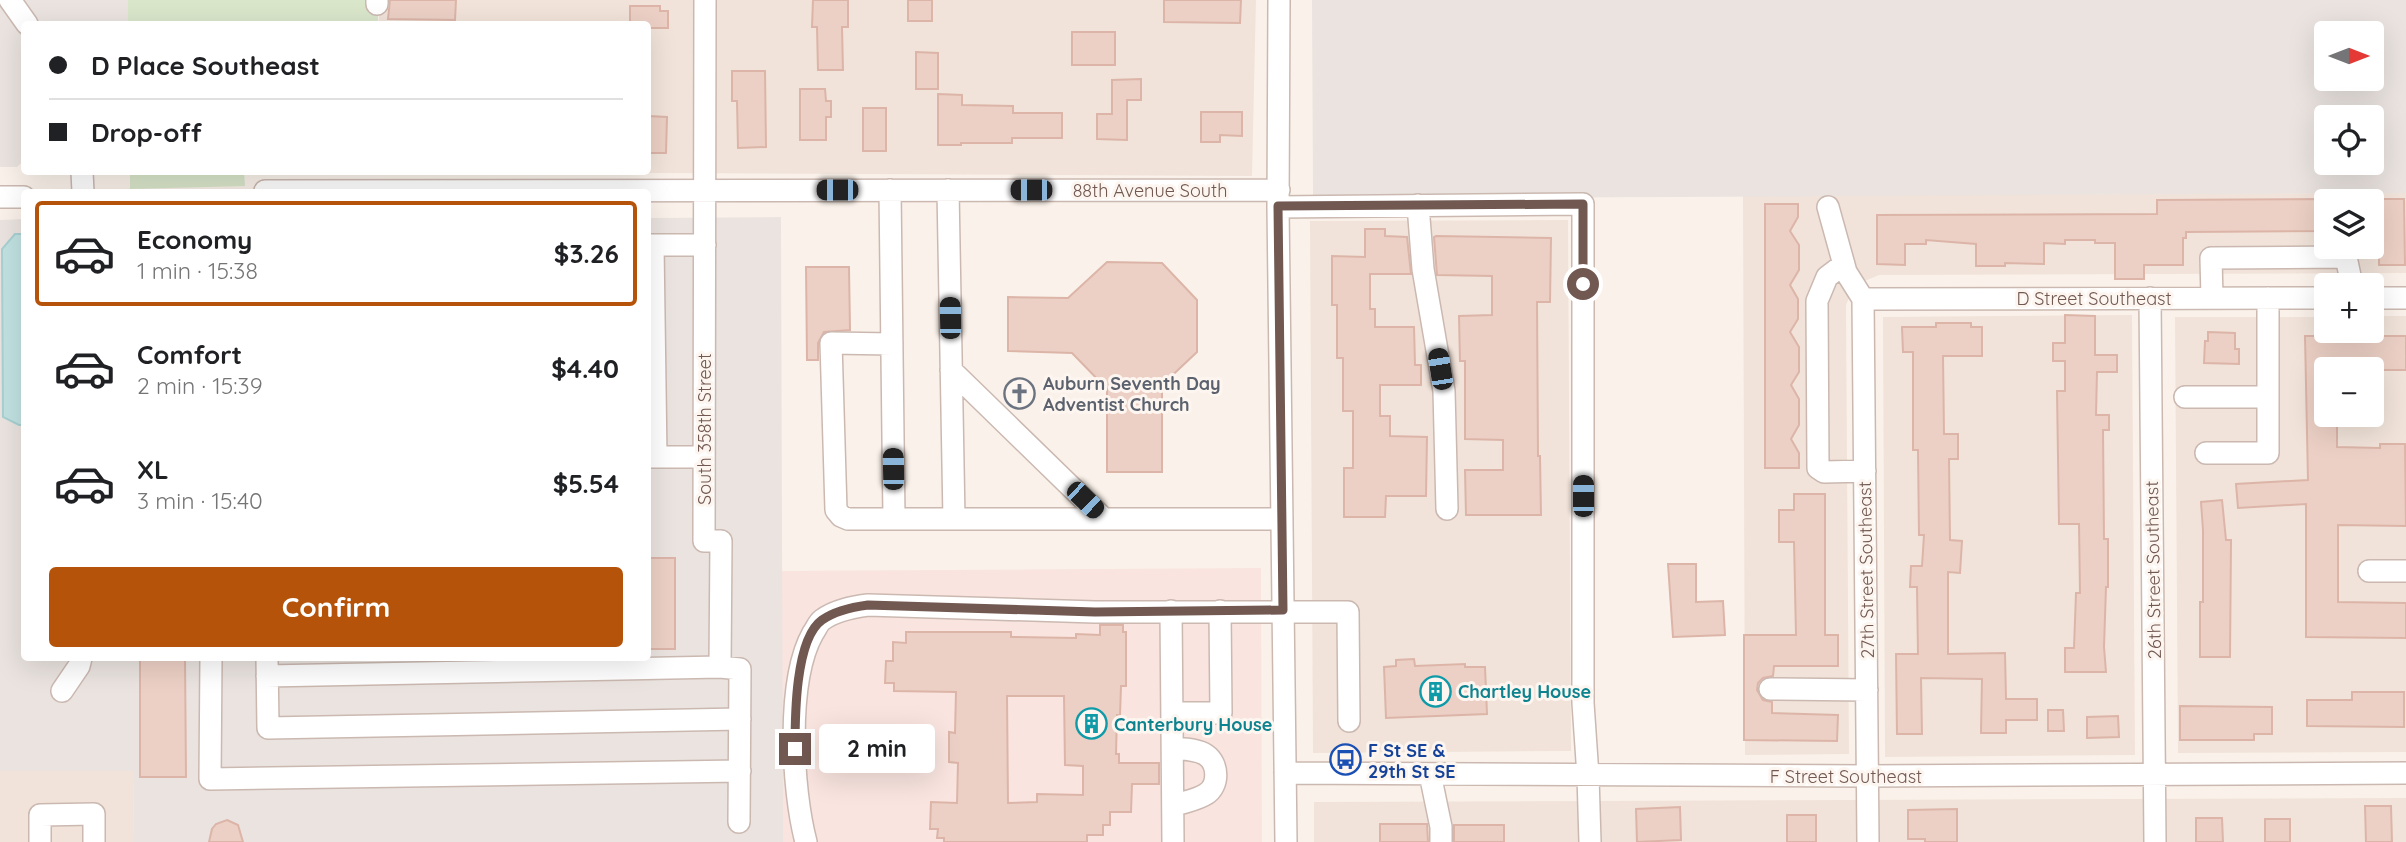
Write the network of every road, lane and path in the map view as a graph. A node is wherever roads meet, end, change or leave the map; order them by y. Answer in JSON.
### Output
{"nodes":[{"id":1,"x":10,"y":0,"type":"edge"},
{"id":2,"x":705,"y":0,"type":"edge"},
{"id":3,"x":1279,"y":0,"type":"edge"},
{"id":4,"x":24,"y":21,"type":"edge"},
{"id":5,"x":651,"y":189,"type":"edge"},
{"id":6,"x":705,"y":189,"type":"junction"},
{"id":7,"x":890,"y":190,"type":"junction"},
{"id":8,"x":948,"y":190,"type":"junction"},
{"id":9,"x":0,"y":197,"type":"edge"},
{"id":10,"x":21,"y":197,"type":"edge"},
{"id":11,"x":1279,"y":198,"type":"junction"},
{"id":12,"x":1418,"y":205,"type":"junction"},
{"id":13,"x":1828,"y":206,"type":"dead end"},
{"id":14,"x":651,"y":245,"type":"edge"},
{"id":15,"x":705,"y":245,"type":"junction"},
{"id":16,"x":1844,"y":264,"type":"junction"},
{"id":17,"x":2349,"y":273,"type":"edge"},
{"id":18,"x":2150,"y":298,"type":"junction"},
{"id":19,"x":2212,"y":298,"type":"junction"},
{"id":20,"x":2268,"y":298,"type":"junction"},
{"id":21,"x":2314,"y":298,"type":"edge"},
{"id":22,"x":2384,"y":298,"type":"edge"},
{"id":23,"x":2406,"y":298,"type":"edge"},
{"id":24,"x":1863,"y":299,"type":"junction"},
{"id":25,"x":892,"y":344,"type":"junction"},
{"id":26,"x":651,"y":351,"type":"edge"},
{"id":27,"x":951,"y":370,"type":"junction"},
{"id":28,"x":2185,"y":397,"type":"dead end"},
{"id":29,"x":2268,"y":397,"type":"junction"},
{"id":30,"x":2206,"y":453,"type":"dead end"},
{"id":31,"x":652,"y":457,"type":"edge"},
{"id":32,"x":704,"y":457,"type":"junction"},
{"id":33,"x":1864,"y":471,"type":"junction"},
{"id":34,"x":1447,"y":509,"type":"dead end"},
{"id":35,"x":894,"y":519,"type":"junction"},
{"id":36,"x":954,"y":519,"type":"junction"},
{"id":37,"x":1104,"y":519,"type":"junction"},
{"id":38,"x":1282,"y":519,"type":"junction"},
{"id":39,"x":2369,"y":571,"type":"dead end"},
{"id":40,"x":2406,"y":571,"type":"edge"},
{"id":41,"x":1283,"y":610,"type":"junction"},
{"id":42,"x":1171,"y":611,"type":"junction"},
{"id":43,"x":1220,"y":611,"type":"junction"},
{"id":44,"x":79,"y":661,"type":"edge"},
{"id":45,"x":211,"y":661,"type":"edge"},
{"id":46,"x":267,"y":667,"type":"edge"},
{"id":47,"x":720,"y":667,"type":"junction"},
{"id":48,"x":1770,"y":689,"type":"dead end"},
{"id":49,"x":1867,"y":690,"type":"junction"},
{"id":50,"x":62,"y":691,"type":"dead end"},
{"id":51,"x":1172,"y":713,"type":"junction"},
{"id":52,"x":740,"y":719,"type":"junction"},
{"id":53,"x":1349,"y":721,"type":"dead end"},
{"id":54,"x":1172,"y":748,"type":"junction"},
{"id":55,"x":740,"y":771,"type":"junction"},
{"id":56,"x":1285,"y":773,"type":"junction"},
{"id":57,"x":2155,"y":773,"type":"junction"},
{"id":58,"x":2406,"y":773,"type":"edge"},
{"id":59,"x":1430,"y":774,"type":"junction"},
{"id":60,"x":1588,"y":776,"type":"junction"},
{"id":61,"x":1868,"y":776,"type":"junction"},
{"id":62,"x":1173,"y":806,"type":"junction"},
{"id":63,"x":739,"y":822,"type":"dead end"},
{"id":64,"x":40,"y":842,"type":"edge"},
{"id":65,"x":94,"y":842,"type":"edge"},
{"id":66,"x":806,"y":842,"type":"edge"},
{"id":67,"x":1174,"y":842,"type":"edge"},
{"id":68,"x":1286,"y":842,"type":"edge"},
{"id":69,"x":1441,"y":842,"type":"edge"},
{"id":70,"x":1590,"y":842,"type":"edge"},
{"id":71,"x":1868,"y":842,"type":"edge"},
{"id":72,"x":2155,"y":842,"type":"edge"}],
"edges":[{"from":1,"to":4,"type":"street"},
{"from":2,"to":6,"type":"street","name":"South 358th Street"},
{"from":3,"to":11,"type":"street"},
{"from":5,"to":6,"type":"street","name":"88th Avenue South"},
{"from":6,"to":7,"type":"street","name":"88th Avenue South"},
{"from":6,"to":15,"type":"street","name":"South 358th Street"},
{"from":7,"to":8,"type":"street","name":"88th Avenue South"},
{"from":7,"to":25,"type":"street"},
{"from":8,"to":11,"type":"street","name":"88th Avenue South"},
{"from":8,"to":27,"type":"street"},
{"from":9,"to":10,"type":"street"},
{"from":11,"to":12,"type":"street"},
{"from":11,"to":38,"type":"street"},
{"from":12,"to":34,"type":"street"},
{"from":12,"to":60,"type":"street"},
{"from":13,"to":16,"type":"street"},
{"from":14,"to":15,"type":"street"},
{"from":15,"to":32,"type":"street","name":"South 358th Street"},
{"from":16,"to":24,"type":"street"},
{"from":16,"to":33,"type":"street"},
{"from":17,"to":19,"type":"street"},
{"from":18,"to":19,"type":"street","name":"D Street Southeast"},
{"from":18,"to":24,"type":"street","name":"D Street Southeast"},
{"from":18,"to":57,"type":"street","name":"26th Street Southeast"},
{"from":19,"to":20,"type":"street","name":"D Street Southeast"},
{"from":20,"to":21,"type":"street","name":"D Street Southeast"},
{"from":20,"to":29,"type":"street"},
{"from":22,"to":23,"type":"street"},
{"from":24,"to":33,"type":"street","name":"27th Street Southeast"},
{"from":25,"to":35,"type":"street"},
{"from":25,"to":35,"type":"street"},
{"from":26,"to":31,"type":"street"},
{"from":27,"to":36,"type":"street"},
{"from":27,"to":37,"type":"street"},
{"from":28,"to":29,"type":"street"},
{"from":29,"to":30,"type":"street"},
{"from":31,"to":32,"type":"street"},
{"from":32,"to":47,"type":"street","name":"South 358th Street"},
{"from":33,"to":49,"type":"street","name":"27th Street Southeast"},
{"from":35,"to":36,"type":"street"},
{"from":36,"to":37,"type":"street"},
{"from":37,"to":38,"type":"street"},
{"from":38,"to":41,"type":"street"},
{"from":39,"to":40,"type":"street"},
{"from":41,"to":43,"type":"street"},
{"from":41,"to":53,"type":"street"},
{"from":41,"to":56,"type":"street"},
{"from":42,"to":43,"type":"street"},
{"from":42,"to":51,"type":"street"},
{"from":42,"to":66,"type":"street"},
{"from":43,"to":51,"type":"street"},
{"from":44,"to":50,"type":"street"},
{"from":45,"to":55,"type":"street"},
{"from":46,"to":47,"type":"street"},
{"from":46,"to":52,"type":"street"},
{"from":47,"to":52,"type":"street"},
{"from":48,"to":49,"type":"street"},
{"from":49,"to":61,"type":"street","name":"27th Street Southeast"},
{"from":51,"to":54,"type":"street"},
{"from":52,"to":55,"type":"street"},
{"from":54,"to":62,"type":"street"},
{"from":54,"to":62,"type":"street"},
{"from":55,"to":63,"type":"street"},
{"from":56,"to":59,"type":"street","name":"F Street Southeast"},
{"from":56,"to":68,"type":"street"},
{"from":57,"to":58,"type":"street","name":"F Street Southeast"},
{"from":57,"to":61,"type":"street","name":"F Street Southeast"},
{"from":57,"to":72,"type":"street","name":"26th Street Southeast"},
{"from":59,"to":60,"type":"street","name":"F Street Southeast"},
{"from":59,"to":69,"type":"street"},
{"from":60,"to":61,"type":"street","name":"F Street Southeast"},
{"from":60,"to":70,"type":"street"},
{"from":61,"to":71,"type":"street","name":"27th Street Southeast"},
{"from":62,"to":67,"type":"street"},
{"from":64,"to":65,"type":"street"}]}
